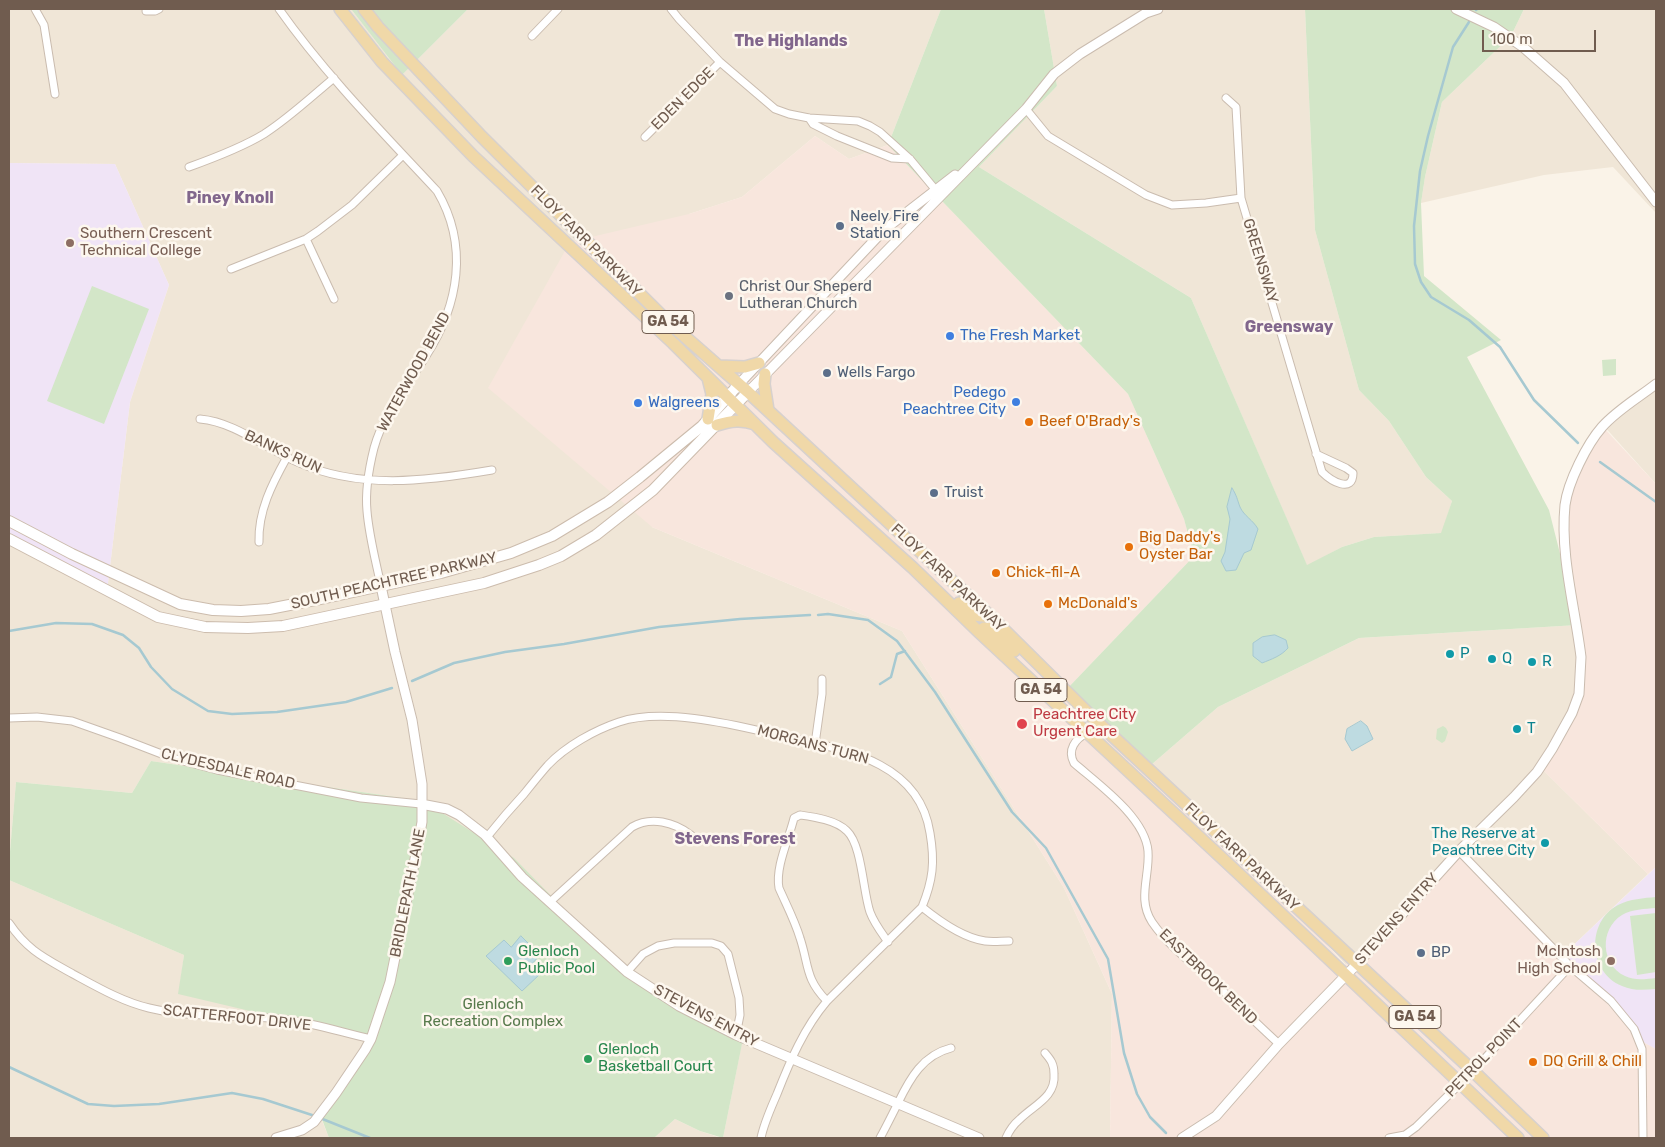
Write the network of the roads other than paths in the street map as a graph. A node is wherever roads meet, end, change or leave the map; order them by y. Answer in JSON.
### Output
{"nodes":[{"id":1,"x":35,"y":9,"type":"edge"},
{"id":2,"x":159,"y":9,"type":"edge"},
{"id":3,"x":279,"y":9,"type":"edge"},
{"id":4,"x":340,"y":9,"type":"edge"},
{"id":5,"x":364,"y":9,"type":"edge"},
{"id":6,"x":558,"y":9,"type":"edge"},
{"id":7,"x":671,"y":9,"type":"edge"},
{"id":8,"x":1158,"y":9,"type":"edge"},
{"id":9,"x":1456,"y":9,"type":"edge"},
{"id":10,"x":146,"y":11,"type":"dead end"},
{"id":11,"x":532,"y":36,"type":"dead end"},
{"id":12,"x":720,"y":62,"type":"junction"},
{"id":13,"x":334,"y":78,"type":"junction"},
{"id":14,"x":55,"y":94,"type":"dead end"},
{"id":15,"x":1226,"y":98,"type":"dead end"},
{"id":16,"x":1026,"y":109,"type":"junction"},
{"id":17,"x":809,"y":118,"type":"junction"},
{"id":18,"x":645,"y":137,"type":"dead end"},
{"id":19,"x":404,"y":155,"type":"junction"},
{"id":20,"x":910,"y":159,"type":"junction"},
{"id":21,"x":189,"y":167,"type":"dead end"},
{"id":22,"x":938,"y":193,"type":"junction"},
{"id":23,"x":1241,"y":198,"type":"junction"},
{"id":24,"x":1656,"y":202,"type":"edge"},
{"id":25,"x":306,"y":239,"type":"junction"},
{"id":26,"x":231,"y":269,"type":"dead end"},
{"id":27,"x":334,"y":299,"type":"dead end"},
{"id":28,"x":803,"y":316,"type":"junction"},
{"id":29,"x":814,"y":325,"type":"junction"},
{"id":30,"x":759,"y":363,"type":"junction"},
{"id":31,"x":719,"y":366,"type":"junction"},
{"id":32,"x":765,"y":374,"type":"junction"},
{"id":33,"x":707,"y":376,"type":"junction"},
{"id":34,"x":739,"y":384,"type":"junction"},
{"id":35,"x":1656,"y":384,"type":"edge"},
{"id":36,"x":748,"y":392,"type":"junction"},
{"id":37,"x":728,"y":396,"type":"junction"},
{"id":38,"x":736,"y":405,"type":"junction"},
{"id":39,"x":768,"y":410,"type":"junction"},
{"id":40,"x":200,"y":419,"type":"dead end"},
{"id":41,"x":713,"y":422,"type":"junction"},
{"id":42,"x":755,"y":424,"type":"junction"},
{"id":43,"x":1316,"y":454,"type":"junction"},
{"id":44,"x":287,"y":457,"type":"junction"},
{"id":45,"x":492,"y":470,"type":"dead end"},
{"id":46,"x":367,"y":480,"type":"junction"},
{"id":47,"x":9,"y":521,"type":"edge"},
{"id":48,"x":9,"y":539,"type":"edge"},
{"id":49,"x":259,"y":542,"type":"dead end"},
{"id":50,"x":913,"y":568,"type":"junction"},
{"id":51,"x":381,"y":586,"type":"junction"},
{"id":52,"x":385,"y":604,"type":"junction"},
{"id":53,"x":991,"y":617,"type":"junction"},
{"id":54,"x":978,"y":632,"type":"junction"},
{"id":55,"x":1035,"y":661,"type":"junction"},
{"id":56,"x":822,"y":678,"type":"dead end"},
{"id":57,"x":9,"y":718,"type":"edge"},
{"id":58,"x":1087,"y":733,"type":"junction"},
{"id":59,"x":814,"y":744,"type":"junction"},
{"id":60,"x":422,"y":804,"type":"junction"},
{"id":61,"x":691,"y":835,"type":"dead end"},
{"id":62,"x":487,"y":837,"type":"junction"},
{"id":63,"x":1458,"y":851,"type":"junction"},
{"id":64,"x":550,"y":902,"type":"junction"},
{"id":65,"x":922,"y":907,"type":"junction"},
{"id":66,"x":9,"y":923,"type":"edge"},
{"id":67,"x":1009,"y":941,"type":"dead end"},
{"id":68,"x":888,"y":942,"type":"junction"},
{"id":69,"x":1356,"y":964,"type":"junction"},
{"id":70,"x":1570,"y":966,"type":"junction"},
{"id":71,"x":627,"y":972,"type":"junction"},
{"id":72,"x":1346,"y":975,"type":"junction"},
{"id":73,"x":827,"y":1001,"type":"junction"},
{"id":74,"x":736,"y":1035,"type":"junction"},
{"id":75,"x":371,"y":1039,"type":"junction"},
{"id":76,"x":1279,"y":1044,"type":"junction"},
{"id":77,"x":951,"y":1048,"type":"dead end"},
{"id":78,"x":1045,"y":1053,"type":"dead end"},
{"id":79,"x":792,"y":1059,"type":"junction"},
{"id":80,"x":1473,"y":1071,"type":"junction"},
{"id":81,"x":1461,"y":1083,"type":"junction"},
{"id":82,"x":898,"y":1104,"type":"junction"},
{"id":83,"x":276,"y":1138,"type":"edge"},
{"id":84,"x":761,"y":1138,"type":"edge"},
{"id":85,"x":880,"y":1138,"type":"edge"},
{"id":86,"x":979,"y":1138,"type":"edge"},
{"id":87,"x":1006,"y":1138,"type":"edge"},
{"id":88,"x":1182,"y":1138,"type":"edge"},
{"id":89,"x":1389,"y":1138,"type":"edge"},
{"id":90,"x":1518,"y":1138,"type":"edge"},
{"id":91,"x":1543,"y":1138,"type":"edge"},
{"id":92,"x":1643,"y":1138,"type":"edge"}],
"edges":[{"from":1,"to":14,"type":"street"},
{"from":2,"to":10,"type":"street"},
{"from":3,"to":13,"type":"street","name":"WATERWOOD BEND"},
{"from":4,"to":33,"type":"main road","name":"FLOY FARR PARKWAY","number":"GA 54"},
{"from":5,"to":31,"type":"main road","name":"FLOY FARR PARKWAY","number":"GA 54"},
{"from":6,"to":11,"type":"street"},
{"from":7,"to":12,"type":"street"},
{"from":8,"to":16,"type":"street"},
{"from":9,"to":24,"type":"street"},
{"from":12,"to":17,"type":"street"},
{"from":12,"to":18,"type":"street","name":"EDEN EDGE"},
{"from":13,"to":19,"type":"street","name":"WATERWOOD BEND"},
{"from":13,"to":21,"type":"street"},
{"from":15,"to":23,"type":"street","name":"GREENSWAY"},
{"from":16,"to":22,"type":"street"},
{"from":16,"to":23,"type":"street"},
{"from":17,"to":20,"type":"street"},
{"from":17,"to":20,"type":"street"},
{"from":19,"to":25,"type":"street"},
{"from":19,"to":46,"type":"street","name":"WATERWOOD BEND"},
{"from":20,"to":22,"type":"street"},
{"from":22,"to":28,"type":"street"},
{"from":22,"to":29,"type":"street"},
{"from":23,"to":43,"type":"street","name":"GREENSWAY"},
{"from":25,"to":26,"type":"street"},
{"from":25,"to":27,"type":"street"},
{"from":28,"to":29,"type":"street"},
{"from":28,"to":30,"type":"street"},
{"from":29,"to":32,"type":"street"},
{"from":30,"to":31,"type":"main road"},
{"from":30,"to":34,"type":"street"},
{"from":31,"to":34,"type":"main road","name":"FLOY FARR PARKWAY","number":"GA 54"},
{"from":32,"to":36,"type":"street"},
{"from":32,"to":39,"type":"main road"},
{"from":33,"to":37,"type":"main road","name":"FLOY FARR PARKWAY","number":"GA 54"},
{"from":33,"to":41,"type":"main road"},
{"from":34,"to":36,"type":"main road","name":"FLOY FARR PARKWAY","number":"GA 54"},
{"from":34,"to":37,"type":"main road","name":"SOUTH PEACHTREE PARKWAY"},
{"from":35,"to":63,"type":"street","name":"STEVENS ENTRY"},
{"from":36,"to":38,"type":"main road"},
{"from":36,"to":39,"type":"main road","name":"FLOY FARR PARKWAY","number":"GA 54"},
{"from":37,"to":38,"type":"main road","name":"FLOY FARR PARKWAY","number":"GA 54"},
{"from":37,"to":41,"type":"main road","name":"SOUTH PEACHTREE PARKWAY"},
{"from":38,"to":41,"type":"main road"},
{"from":38,"to":42,"type":"main road","name":"FLOY FARR PARKWAY","number":"GA 54"},
{"from":39,"to":53,"type":"main road","name":"FLOY FARR PARKWAY","number":"GA 54"},
{"from":40,"to":44,"type":"street","name":"BANKS RUN"},
{"from":41,"to":42,"type":"main road"},
{"from":41,"to":51,"type":"main road","name":"SOUTH PEACHTREE PARKWAY"},
{"from":41,"to":52,"type":"main road","name":"SOUTH PEACHTREE PARKWAY"},
{"from":42,"to":50,"type":"main road","name":"FLOY FARR PARKWAY","number":"GA 54"},
{"from":43,"to":43,"type":"street","name":"GREENSWAY"},
{"from":44,"to":46,"type":"street","name":"BANKS RUN"},
{"from":44,"to":49,"type":"street"},
{"from":45,"to":46,"type":"street","name":"BANKS RUN"},
{"from":46,"to":51,"type":"street","name":"WATERWOOD BEND"},
{"from":47,"to":51,"type":"main road","name":"SOUTH PEACHTREE PARKWAY"},
{"from":48,"to":52,"type":"main road","name":"SOUTH PEACHTREE PARKWAY"},
{"from":50,"to":53,"type":"main road"},
{"from":50,"to":54,"type":"main road","name":"FLOY FARR PARKWAY","number":"GA 54"},
{"from":51,"to":52,"type":"street","name":"BRIDLEPATH LANE"},
{"from":52,"to":60,"type":"street","name":"BRIDLEPATH LANE"},
{"from":53,"to":55,"type":"main road","name":"FLOY FARR PARKWAY","number":"GA 54"},
{"from":54,"to":55,"type":"main road"},
{"from":54,"to":58,"type":"main road","name":"FLOY FARR PARKWAY","number":"GA 54"},
{"from":55,"to":69,"type":"main road","name":"FLOY FARR PARKWAY","number":"GA 54"},
{"from":56,"to":59,"type":"street"},
{"from":57,"to":60,"type":"street","name":"CLYDESDALE ROAD"},
{"from":58,"to":72,"type":"main road","name":"FLOY FARR PARKWAY","number":"GA 54"},
{"from":58,"to":76,"type":"street","name":"EASTBROOK BEND"},
{"from":59,"to":62,"type":"street","name":"MORGANS TURN"},
{"from":59,"to":65,"type":"street","name":"MORGANS TURN"},
{"from":60,"to":62,"type":"street","name":"STEVENS ENTRY"},
{"from":60,"to":75,"type":"street","name":"BRIDLEPATH LANE"},
{"from":61,"to":64,"type":"street"},
{"from":62,"to":64,"type":"street","name":"STEVENS ENTRY"},
{"from":63,"to":69,"type":"street","name":"STEVENS ENTRY"},
{"from":63,"to":70,"type":"street"},
{"from":64,"to":71,"type":"street","name":"STEVENS ENTRY"},
{"from":65,"to":67,"type":"street"},
{"from":65,"to":68,"type":"street","name":"MORGANS TURN"},
{"from":66,"to":75,"type":"street","name":"SCATTERFOOT DRIVE"},
{"from":68,"to":73,"type":"street","name":"MORGANS TURN"},
{"from":68,"to":73,"type":"street"},
{"from":69,"to":72,"type":"street","name":"STEVENS ENTRY"},
{"from":69,"to":80,"type":"main road","name":"FLOY FARR PARKWAY","number":"GA 54"},
{"from":70,"to":80,"type":"street","name":"PETROL POINT"},
{"from":70,"to":92,"type":"street"},
{"from":71,"to":74,"type":"street","name":"STEVENS ENTRY"},
{"from":71,"to":74,"type":"street"},
{"from":72,"to":76,"type":"street","name":"STEVENS ENTRY"},
{"from":72,"to":81,"type":"main road","name":"FLOY FARR PARKWAY","number":"GA 54"},
{"from":73,"to":79,"type":"street","name":"MORGANS TURN"},
{"from":74,"to":79,"type":"street","name":"STEVENS ENTRY"},
{"from":75,"to":83,"type":"street","name":"BRIDLEPATH LANE"},
{"from":76,"to":88,"type":"street","name":"STEVENS ENTRY"},
{"from":77,"to":82,"type":"street"},
{"from":78,"to":87,"type":"street"},
{"from":79,"to":82,"type":"street","name":"STEVENS ENTRY"},
{"from":79,"to":84,"type":"street","name":"MORGANS TURN"},
{"from":80,"to":81,"type":"street","name":"PETROL POINT"},
{"from":80,"to":91,"type":"main road","name":"FLOY FARR PARKWAY","number":"GA 54"},
{"from":81,"to":89,"type":"street","name":"PETROL POINT"},
{"from":81,"to":90,"type":"main road","name":"FLOY FARR PARKWAY","number":"GA 54"},
{"from":82,"to":85,"type":"street"},
{"from":82,"to":86,"type":"street","name":"STEVENS ENTRY"}]}
